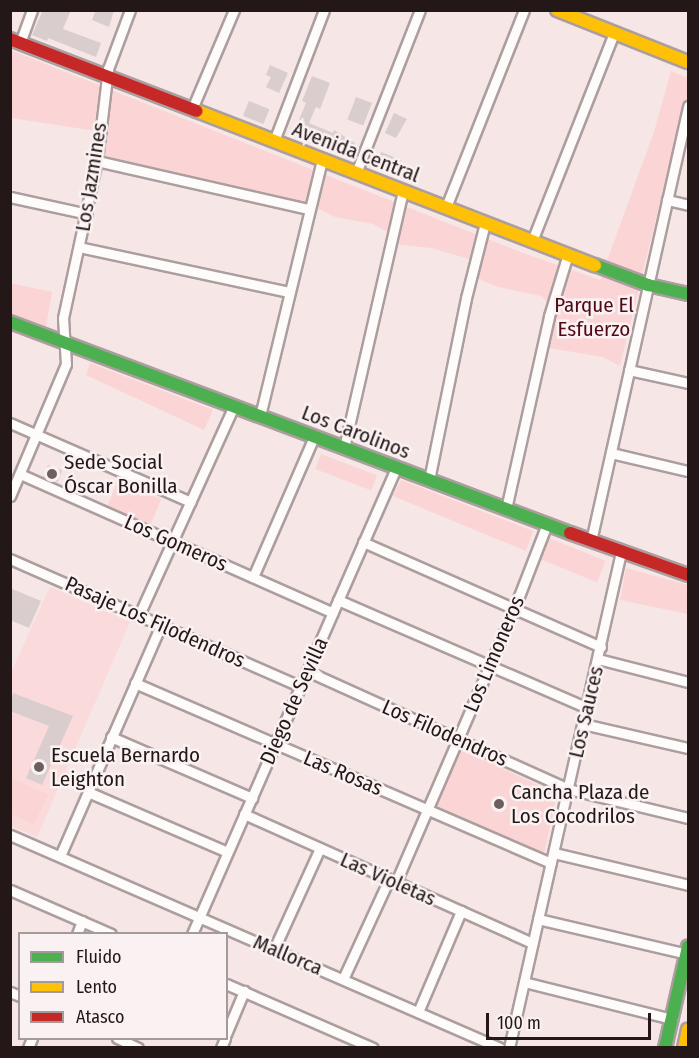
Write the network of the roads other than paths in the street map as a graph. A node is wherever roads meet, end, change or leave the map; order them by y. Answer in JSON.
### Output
{"nodes":[{"id":1,"x":32,"y":10,"type":"edge"},
{"id":2,"x":130,"y":10,"type":"edge"},
{"id":3,"x":234,"y":10,"type":"edge"},
{"id":4,"x":324,"y":10,"type":"edge"},
{"id":5,"x":420,"y":10,"type":"edge"},
{"id":6,"x":524,"y":10,"type":"edge"},
{"id":7,"x":557,"y":10,"type":"edge"},
{"id":8,"x":614,"y":33,"type":"junction"},
{"id":9,"x":15,"y":41,"type":"edge"},
{"id":10,"x":688,"y":62,"type":"edge"},
{"id":11,"x":108,"y":76,"type":"junction"},
{"id":12,"x":688,"y":106,"type":"edge"},
{"id":13,"x":192,"y":109,"type":"junction"},
{"id":14,"x":274,"y":141,"type":"junction"},
{"id":15,"x":322,"y":159,"type":"junction"},
{"id":16,"x":98,"y":161,"type":"junction"},
{"id":17,"x":356,"y":172,"type":"junction"},
{"id":18,"x":403,"y":191,"type":"junction"},
{"id":19,"x":10,"y":196,"type":"edge"},
{"id":20,"x":667,"y":200,"type":"junction"},
{"id":21,"x":688,"y":205,"type":"edge"},
{"id":22,"x":446,"y":207,"type":"junction"},
{"id":23,"x":308,"y":209,"type":"junction"},
{"id":24,"x":87,"y":214,"type":"junction"},
{"id":25,"x":485,"y":223,"type":"junction"},
{"id":26,"x":532,"y":241,"type":"junction"},
{"id":27,"x":79,"y":247,"type":"junction"},
{"id":28,"x":568,"y":254,"type":"junction"},
{"id":29,"x":648,"y":285,"type":"junction"},
{"id":30,"x":289,"y":292,"type":"junction"},
{"id":31,"x":688,"y":294,"type":"edge"},
{"id":32,"x":10,"y":322,"type":"edge"},
{"id":33,"x":67,"y":345,"type":"junction"},
{"id":34,"x":629,"y":370,"type":"junction"},
{"id":35,"x":688,"y":383,"type":"edge"},
{"id":36,"x":234,"y":406,"type":"junction"},
{"id":37,"x":260,"y":416,"type":"junction"},
{"id":38,"x":10,"y":423,"type":"edge"},
{"id":39,"x":37,"y":434,"type":"junction"},
{"id":40,"x":314,"y":436,"type":"junction"},
{"id":41,"x":344,"y":448,"type":"junction"},
{"id":42,"x":610,"y":453,"type":"junction"},
{"id":43,"x":396,"y":468,"type":"junction"},
{"id":44,"x":688,"y":471,"type":"edge"},
{"id":45,"x":20,"y":474,"type":"junction"},
{"id":46,"x":429,"y":480,"type":"junction"},
{"id":47,"x":10,"y":496,"type":"edge"},
{"id":48,"x":191,"y":502,"type":"junction"},
{"id":49,"x":506,"y":509,"type":"junction"},
{"id":50,"x":547,"y":524,"type":"junction"},
{"id":51,"x":173,"y":541,"type":"junction"},
{"id":52,"x":591,"y":541,"type":"junction"},
{"id":53,"x":363,"y":542,"type":"junction"},
{"id":54,"x":621,"y":552,"type":"junction"},
{"id":55,"x":10,"y":559,"type":"edge"},
{"id":56,"x":688,"y":574,"type":"edge"},
{"id":57,"x":253,"y":577,"type":"junction"},
{"id":58,"x":338,"y":600,"type":"junction"},
{"id":59,"x":514,"y":609,"type":"junction"},
{"id":60,"x":333,"y":613,"type":"junction"},
{"id":61,"x":139,"y":615,"type":"junction"},
{"id":62,"x":161,"y":625,"type":"junction"},
{"id":63,"x":601,"y":647,"type":"junction"},
{"id":64,"x":598,"y":659,"type":"junction"},
{"id":65,"x":490,"y":666,"type":"junction"},
{"id":66,"x":307,"y":671,"type":"junction"},
{"id":67,"x":688,"y":682,"type":"edge"},
{"id":68,"x":135,"y":684,"type":"junction"},
{"id":69,"x":300,"y":686,"type":"junction"},
{"id":70,"x":587,"y":708,"type":"junction"},
{"id":71,"x":583,"y":724,"type":"junction"},
{"id":72,"x":111,"y":738,"type":"junction"},
{"id":73,"x":458,"y":739,"type":"junction"},
{"id":74,"x":275,"y":744,"type":"junction"},
{"id":75,"x":688,"y":748,"type":"edge"},
{"id":76,"x":568,"y":789,"type":"junction"},
{"id":77,"x":88,"y":792,"type":"junction"},
{"id":78,"x":252,"y":798,"type":"junction"},
{"id":79,"x":428,"y":810,"type":"junction"},
{"id":80,"x":244,"y":814,"type":"junction"},
{"id":81,"x":688,"y":818,"type":"edge"},
{"id":82,"x":10,"y":835,"type":"edge"},
{"id":83,"x":320,"y":848,"type":"junction"},
{"id":84,"x":227,"y":852,"type":"junction"},
{"id":85,"x":554,"y":853,"type":"junction"},
{"id":86,"x":60,"y":856,"type":"junction"},
{"id":87,"x":551,"y":863,"type":"junction"},
{"id":88,"x":393,"y":881,"type":"junction"},
{"id":89,"x":688,"y":885,"type":"edge"},
{"id":90,"x":10,"y":890,"type":"edge"},
{"id":91,"x":460,"y":911,"type":"junction"},
{"id":92,"x":199,"y":917,"type":"junction"},
{"id":93,"x":538,"y":919,"type":"junction"},
{"id":94,"x":82,"y":921,"type":"junction"},
{"id":95,"x":77,"y":932,"type":"edge"},
{"id":96,"x":109,"y":932,"type":"edge"},
{"id":97,"x":192,"y":932,"type":"edge"},
{"id":98,"x":533,"y":943,"type":"junction"},
{"id":99,"x":274,"y":949,"type":"junction"},
{"id":100,"x":688,"y":951,"type":"edge"},
{"id":101,"x":343,"y":979,"type":"junction"},
{"id":102,"x":524,"y":982,"type":"junction"},
{"id":103,"x":228,"y":985,"type":"edge"},
{"id":104,"x":244,"y":991,"type":"junction"},
{"id":105,"x":418,"y":1012,"type":"junction"},
{"id":106,"x":672,"y":1019,"type":"junction"},
{"id":107,"x":228,"y":1029,"type":"edge"},
{"id":108,"x":688,"y":1029,"type":"edge"},
{"id":109,"x":122,"y":1040,"type":"edge"},
{"id":110,"x":138,"y":1047,"type":"edge"},
{"id":111,"x":373,"y":1047,"type":"edge"},
{"id":112,"x":500,"y":1047,"type":"edge"},
{"id":113,"x":509,"y":1047,"type":"edge"},
{"id":114,"x":665,"y":1047,"type":"edge"},
{"id":115,"x":684,"y":1047,"type":"edge"}],
"edges":[{"from":1,"to":9,"type":"street"},
{"from":2,"to":11,"type":"street","name":"Los Jazmines"},
{"from":3,"to":13,"type":"street"},
{"from":4,"to":14,"type":"street"},
{"from":5,"to":17,"type":"street"},
{"from":6,"to":22,"type":"street"},
{"from":7,"to":8,"type":"main road"},
{"from":8,"to":10,"type":"main road"},
{"from":8,"to":26,"type":"street"},
{"from":9,"to":11,"type":"main road","name":"Avenida Central"},
{"from":11,"to":13,"type":"main road","name":"Avenida Central"},
{"from":11,"to":16,"type":"street","name":"Los Jazmines"},
{"from":12,"to":20,"type":"street"},
{"from":13,"to":14,"type":"main road","name":"Avenida Central"},
{"from":14,"to":15,"type":"main road","name":"Avenida Central"},
{"from":15,"to":17,"type":"main road","name":"Avenida Central"},
{"from":15,"to":23,"type":"street"},
{"from":16,"to":23,"type":"street"},
{"from":16,"to":24,"type":"street","name":"Los Jazmines"},
{"from":17,"to":18,"type":"main road","name":"Avenida Central"},
{"from":18,"to":22,"type":"main road","name":"Avenida Central"},
{"from":18,"to":41,"type":"street"},
{"from":19,"to":24,"type":"street"},
{"from":20,"to":21,"type":"street"},
{"from":20,"to":29,"type":"street"},
{"from":22,"to":25,"type":"main road","name":"Avenida Central"},
{"from":23,"to":30,"type":"street"},
{"from":24,"to":27,"type":"street","name":"Los Jazmines"},
{"from":25,"to":26,"type":"main road","name":"Avenida Central"},
{"from":25,"to":46,"type":"street"},
{"from":26,"to":28,"type":"main road","name":"Avenida Central"},
{"from":27,"to":30,"type":"street"},
{"from":27,"to":33,"type":"street","name":"Los Jazmines"},
{"from":28,"to":29,"type":"main road","name":"Avenida Central"},
{"from":28,"to":49,"type":"street"},
{"from":29,"to":31,"type":"main road","name":"Avenida Central"},
{"from":29,"to":34,"type":"street"},
{"from":30,"to":37,"type":"street"},
{"from":32,"to":33,"type":"main road","name":"Los Carolinos"},
{"from":33,"to":36,"type":"main road","name":"Los Carolinos"},
{"from":33,"to":39,"type":"street","name":"Los Jazmines"},
{"from":34,"to":35,"type":"street"},
{"from":34,"to":42,"type":"street"},
{"from":36,"to":37,"type":"main road","name":"Los Carolinos"},
{"from":36,"to":48,"type":"street"},
{"from":37,"to":40,"type":"main road","name":"Los Carolinos"},
{"from":38,"to":39,"type":"street","name":"Los Gomeros"},
{"from":39,"to":45,"type":"street","name":"Los Jazmines"},
{"from":39,"to":48,"type":"street","name":"Los Gomeros"},
{"from":40,"to":41,"type":"main road","name":"Los Carolinos"},
{"from":40,"to":57,"type":"street"},
{"from":41,"to":43,"type":"main road","name":"Los Carolinos"},
{"from":42,"to":44,"type":"street"},
{"from":42,"to":52,"type":"street"},
{"from":43,"to":46,"type":"main road","name":"Los Carolinos"},
{"from":43,"to":53,"type":"street","name":"Diego de Sevilla"},
{"from":45,"to":47,"type":"street","name":"Los Jazmines"},
{"from":45,"to":51,"type":"street","name":"Los Gomeros"},
{"from":46,"to":49,"type":"main road","name":"Los Carolinos"},
{"from":48,"to":51,"type":"street"},
{"from":49,"to":50,"type":"main road","name":"Los Carolinos"},
{"from":50,"to":52,"type":"main road","name":"Los Carolinos"},
{"from":50,"to":59,"type":"street","name":"Los Limoneros"},
{"from":51,"to":57,"type":"street","name":"Los Gomeros"},
{"from":51,"to":61,"type":"street"},
{"from":52,"to":54,"type":"main road","name":"Los Carolinos"},
{"from":53,"to":58,"type":"street","name":"Diego de Sevilla"},
{"from":53,"to":59,"type":"street"},
{"from":54,"to":56,"type":"main road","name":"Los Carolinos"},
{"from":54,"to":63,"type":"street","name":"Los Sauces"},
{"from":55,"to":61,"type":"street","name":"Pasaje Los Filodendros"},
{"from":57,"to":60,"type":"street","name":"Los Gomeros"},
{"from":58,"to":60,"type":"street","name":"Diego de Sevilla"},
{"from":58,"to":65,"type":"street"},
{"from":59,"to":63,"type":"street"},
{"from":59,"to":65,"type":"street","name":"Los Limoneros"},
{"from":60,"to":66,"type":"street","name":"Diego de Sevilla"},
{"from":61,"to":62,"type":"street","name":"Pasaje Los Filodendros"},
{"from":62,"to":68,"type":"street"},
{"from":62,"to":69,"type":"street","name":"Pasaje Los Filodendros"},
{"from":63,"to":64,"type":"street","name":"Los Sauces"},
{"from":64,"to":67,"type":"street"},
{"from":64,"to":70,"type":"street","name":"Los Sauces"},
{"from":65,"to":70,"type":"street"},
{"from":65,"to":73,"type":"street","name":"Los Limoneros"},
{"from":66,"to":69,"type":"street","name":"Diego de Sevilla"},
{"from":66,"to":73,"type":"street","name":"Los Filodendros"},
{"from":68,"to":72,"type":"street"},
{"from":68,"to":74,"type":"street","name":"Las Rosas"},
{"from":69,"to":74,"type":"street","name":"Diego de Sevilla"},
{"from":70,"to":71,"type":"street","name":"Los Sauces"},
{"from":71,"to":75,"type":"street"},
{"from":71,"to":76,"type":"street","name":"Los Sauces"},
{"from":72,"to":77,"type":"street"},
{"from":72,"to":78,"type":"street"},
{"from":73,"to":76,"type":"street","name":"Los Filodendros"},
{"from":73,"to":79,"type":"street","name":"Los Limoneros"},
{"from":74,"to":78,"type":"street","name":"Diego de Sevilla"},
{"from":74,"to":79,"type":"street","name":"Las Rosas"},
{"from":76,"to":81,"type":"street","name":"Los Filodendros"},
{"from":76,"to":85,"type":"street","name":"Los Sauces"},
{"from":77,"to":84,"type":"street"},
{"from":77,"to":86,"type":"street"},
{"from":78,"to":80,"type":"street","name":"Diego de Sevilla"},
{"from":79,"to":87,"type":"street","name":"Las Rosas"},
{"from":79,"to":88,"type":"street","name":"Los Limoneros"},
{"from":80,"to":83,"type":"street","name":"Las Violetas"},
{"from":80,"to":84,"type":"street","name":"Diego de Sevilla"},
{"from":82,"to":86,"type":"street","name":"Mallorca"},
{"from":83,"to":88,"type":"street","name":"Las Violetas"},
{"from":83,"to":99,"type":"street"},
{"from":84,"to":92,"type":"street","name":"Diego de Sevilla"},
{"from":85,"to":87,"type":"street","name":"Los Sauces"},
{"from":85,"to":89,"type":"street"},
{"from":86,"to":92,"type":"street","name":"Mallorca"},
{"from":87,"to":93,"type":"street","name":"Los Sauces"},
{"from":88,"to":91,"type":"street","name":"Las Violetas"},
{"from":88,"to":101,"type":"street","name":"Los Limoneros"},
{"from":90,"to":94,"type":"street"},
{"from":91,"to":98,"type":"street","name":"Las Violetas"},
{"from":91,"to":105,"type":"street"},
{"from":92,"to":97,"type":"street","name":"Diego de Sevilla"},
{"from":92,"to":99,"type":"street","name":"Mallorca"},
{"from":93,"to":98,"type":"street","name":"Los Sauces"},
{"from":93,"to":100,"type":"street"},
{"from":94,"to":95,"type":"street"},
{"from":94,"to":96,"type":"street"},
{"from":98,"to":102,"type":"street","name":"Los Sauces"},
{"from":99,"to":101,"type":"street","name":"Mallorca"},
{"from":100,"to":106,"type":"main road"},
{"from":101,"to":105,"type":"street","name":"Mallorca"},
{"from":102,"to":106,"type":"street"},
{"from":102,"to":113,"type":"street","name":"Los Sauces"},
{"from":103,"to":104,"type":"street"},
{"from":104,"to":107,"type":"street"},
{"from":104,"to":111,"type":"street"},
{"from":105,"to":112,"type":"street","name":"Mallorca"},
{"from":106,"to":114,"type":"main road"},
{"from":108,"to":115,"type":"main road"},
{"from":109,"to":110,"type":"street"}]}
